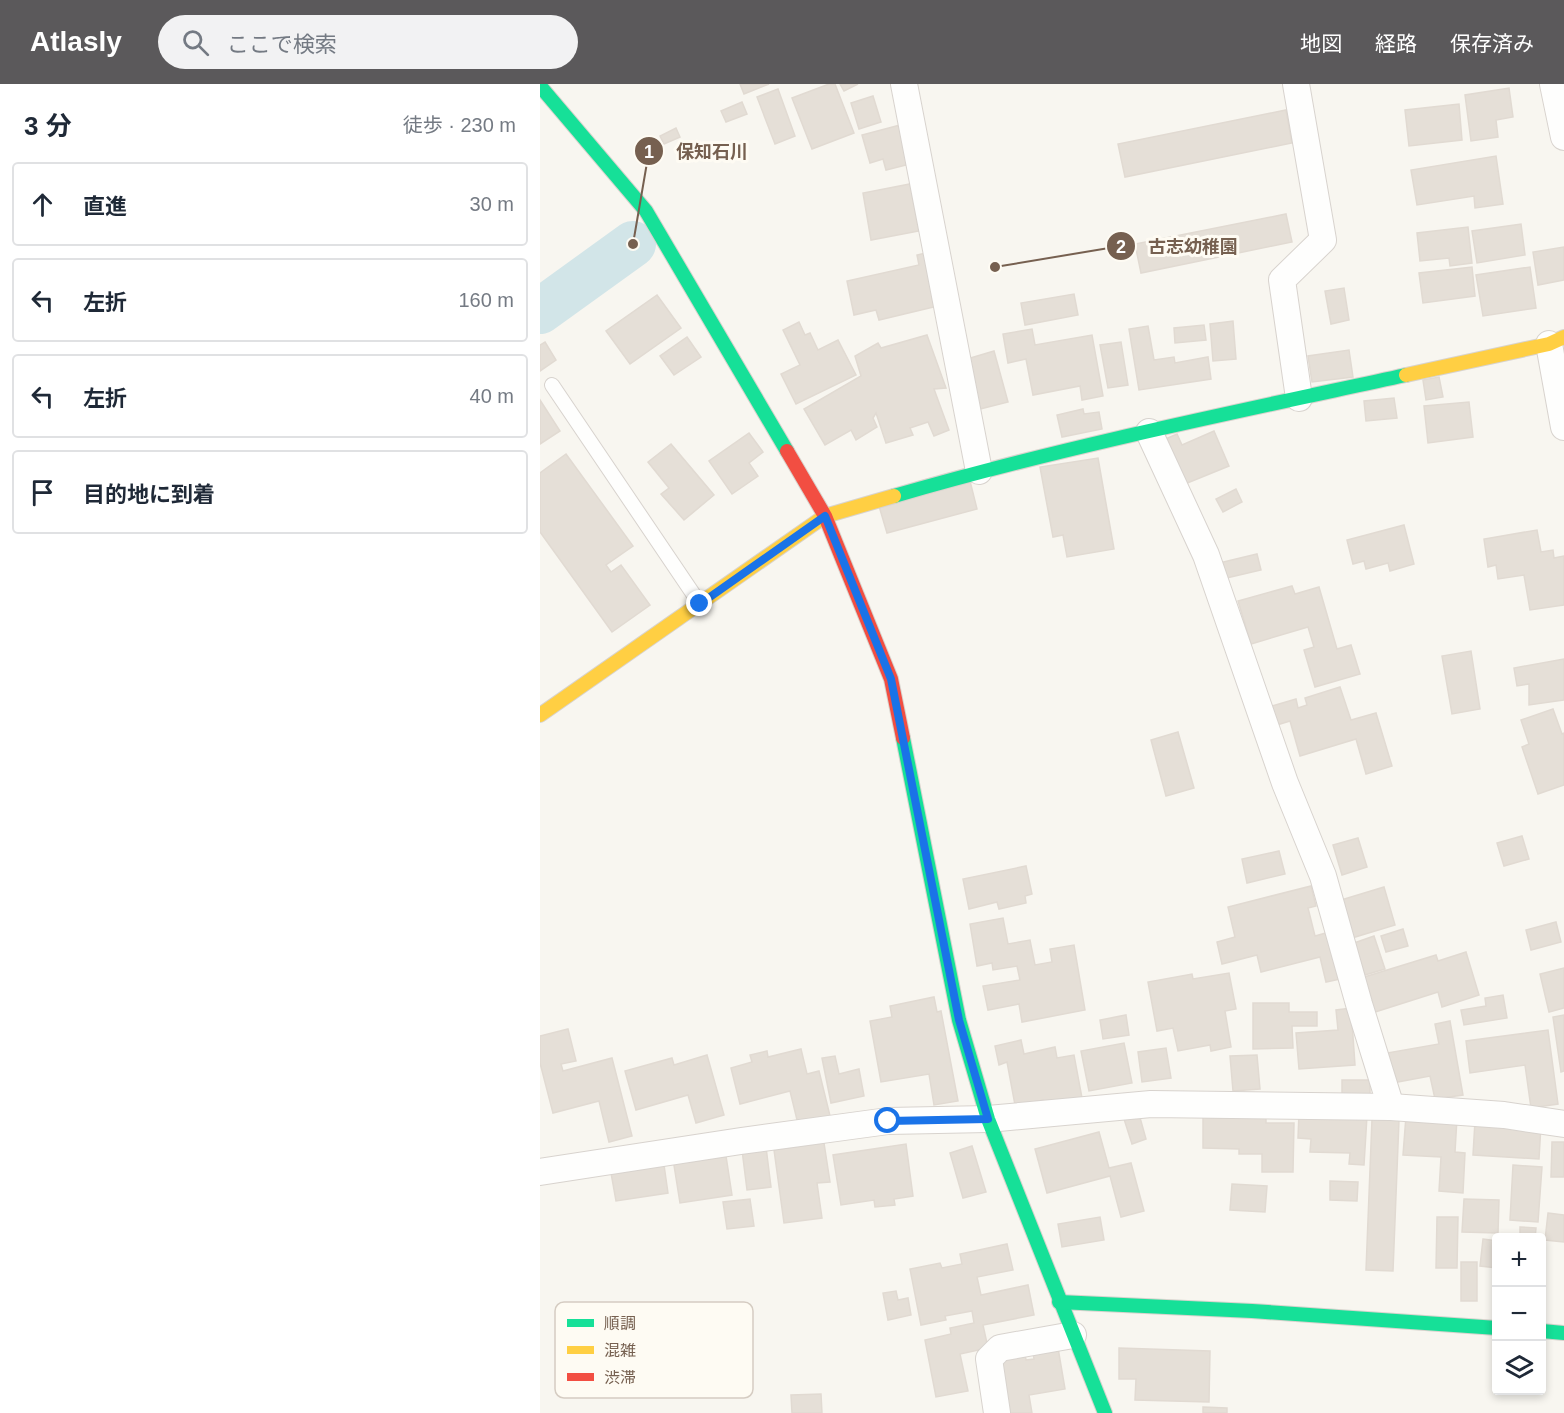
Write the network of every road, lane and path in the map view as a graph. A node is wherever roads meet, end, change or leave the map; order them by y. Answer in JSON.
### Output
{"nodes":[{"id":1,"x":904,"y":84,"type":"edge"},
{"id":2,"x":1296,"y":84,"type":"edge"},
{"id":3,"x":1553,"y":84,"type":"edge"},
{"id":4,"x":540,"y":86,"type":"edge"},
{"id":5,"x":1564,"y":137,"type":"edge"},
{"id":6,"x":1557,"y":340,"type":"edge"},
{"id":7,"x":552,"y":385,"type":"dead end"},
{"id":8,"x":1299,"y":398,"type":"junction"},
{"id":9,"x":1564,"y":427,"type":"edge"},
{"id":10,"x":1149,"y":432,"type":"junction"},
{"id":11,"x":979,"y":471,"type":"junction"},
{"id":12,"x":825,"y":516,"type":"junction"},
{"id":13,"x":700,"y":604,"type":"junction"},
{"id":14,"x":540,"y":715,"type":"edge"},
{"id":15,"x":1391,"y":1107,"type":"junction"},
{"id":16,"x":988,"y":1119,"type":"junction"},
{"id":17,"x":1564,"y":1124,"type":"edge"},
{"id":18,"x":540,"y":1172,"type":"edge"},
{"id":19,"x":1059,"y":1302,"type":"junction"},
{"id":20,"x":1492,"y":1328,"type":"edge"},
{"id":21,"x":1546,"y":1331,"type":"edge"},
{"id":22,"x":1564,"y":1333,"type":"edge"},
{"id":23,"x":1073,"y":1335,"type":"junction"},
{"id":24,"x":997,"y":1413,"type":"edge"},
{"id":25,"x":1105,"y":1413,"type":"edge"}],
"edges":[{"from":1,"to":11,"type":"street"},
{"from":2,"to":8,"type":"street"},
{"from":3,"to":5,"type":"street"},
{"from":4,"to":12,"type":"street"},
{"from":6,"to":8,"type":"street"},
{"from":6,"to":9,"type":"street"},
{"from":7,"to":13,"type":"lane"},
{"from":8,"to":10,"type":"street"},
{"from":10,"to":11,"type":"street"},
{"from":10,"to":15,"type":"street"},
{"from":11,"to":12,"type":"street"},
{"from":12,"to":13,"type":"street"},
{"from":12,"to":16,"type":"street"},
{"from":13,"to":14,"type":"street"},
{"from":15,"to":16,"type":"street"},
{"from":15,"to":17,"type":"street"},
{"from":16,"to":18,"type":"street"},
{"from":16,"to":19,"type":"street"},
{"from":19,"to":20,"type":"street"},
{"from":19,"to":23,"type":"street"},
{"from":21,"to":22,"type":"street"},
{"from":23,"to":24,"type":"street"},
{"from":23,"to":25,"type":"street"}]}
